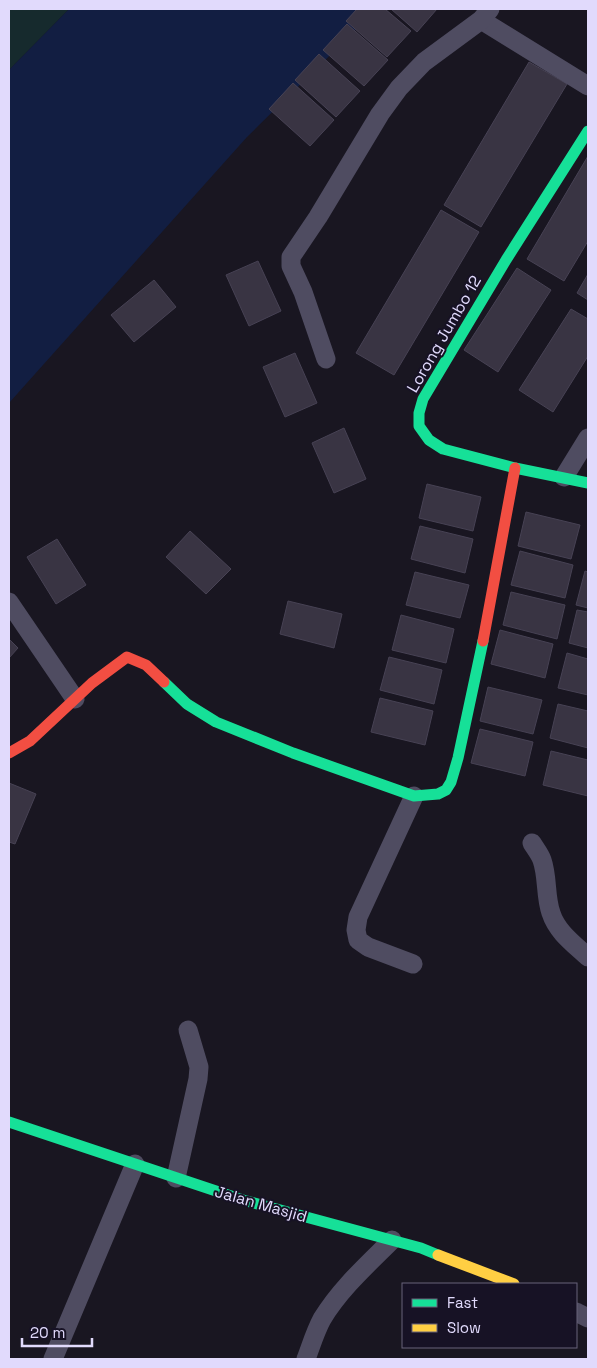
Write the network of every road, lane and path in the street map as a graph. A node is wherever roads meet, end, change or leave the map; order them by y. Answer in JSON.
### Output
{"nodes":[{"id":1,"x":485,"y":14,"type":"edge"},
{"id":2,"x":588,"y":86,"type":"edge"},
{"id":3,"x":588,"y":131,"type":"edge"},
{"id":4,"x":326,"y":359,"type":"dead end"},
{"id":5,"x":588,"y":438,"type":"edge"},
{"id":6,"x":515,"y":468,"type":"junction"},
{"id":7,"x":564,"y":477,"type":"junction"},
{"id":8,"x":588,"y":483,"type":"edge"},
{"id":9,"x":9,"y":602,"type":"edge"},
{"id":10,"x":75,"y":699,"type":"junction"},
{"id":11,"x":9,"y":753,"type":"edge"},
{"id":12,"x":414,"y":796,"type":"junction"},
{"id":13,"x":532,"y":843,"type":"dead end"},
{"id":14,"x":588,"y":957,"type":"edge"},
{"id":15,"x":414,"y":964,"type":"dead end"},
{"id":16,"x":188,"y":1030,"type":"dead end"},
{"id":17,"x":9,"y":1122,"type":"edge"},
{"id":18,"x":135,"y":1164,"type":"junction"},
{"id":19,"x":176,"y":1178,"type":"junction"},
{"id":20,"x":392,"y":1240,"type":"junction"},
{"id":21,"x":512,"y":1283,"type":"edge"},
{"id":22,"x":53,"y":1359,"type":"edge"},
{"id":23,"x":306,"y":1359,"type":"edge"}],
"edges":[{"from":1,"to":2,"type":"street"},
{"from":1,"to":4,"type":"street"},
{"from":3,"to":6,"type":"street","name":"Lorong Jumbo 12"},
{"from":5,"to":7,"type":"street"},
{"from":6,"to":7,"type":"street","name":"Lorong Jumbo 12"},
{"from":6,"to":12,"type":"street"},
{"from":7,"to":8,"type":"street","name":"Lorong Jumbo 12"},
{"from":9,"to":10,"type":"street"},
{"from":10,"to":11,"type":"street"},
{"from":10,"to":12,"type":"street"},
{"from":12,"to":15,"type":"street"},
{"from":13,"to":14,"type":"street"},
{"from":16,"to":19,"type":"street"},
{"from":17,"to":18,"type":"street","name":"Jalan Masjid"},
{"from":18,"to":19,"type":"street","name":"Jalan Masjid"},
{"from":18,"to":22,"type":"street"},
{"from":19,"to":20,"type":"street","name":"Jalan Masjid"},
{"from":20,"to":21,"type":"street","name":"Jalan Masjid"},
{"from":20,"to":23,"type":"street"}]}
